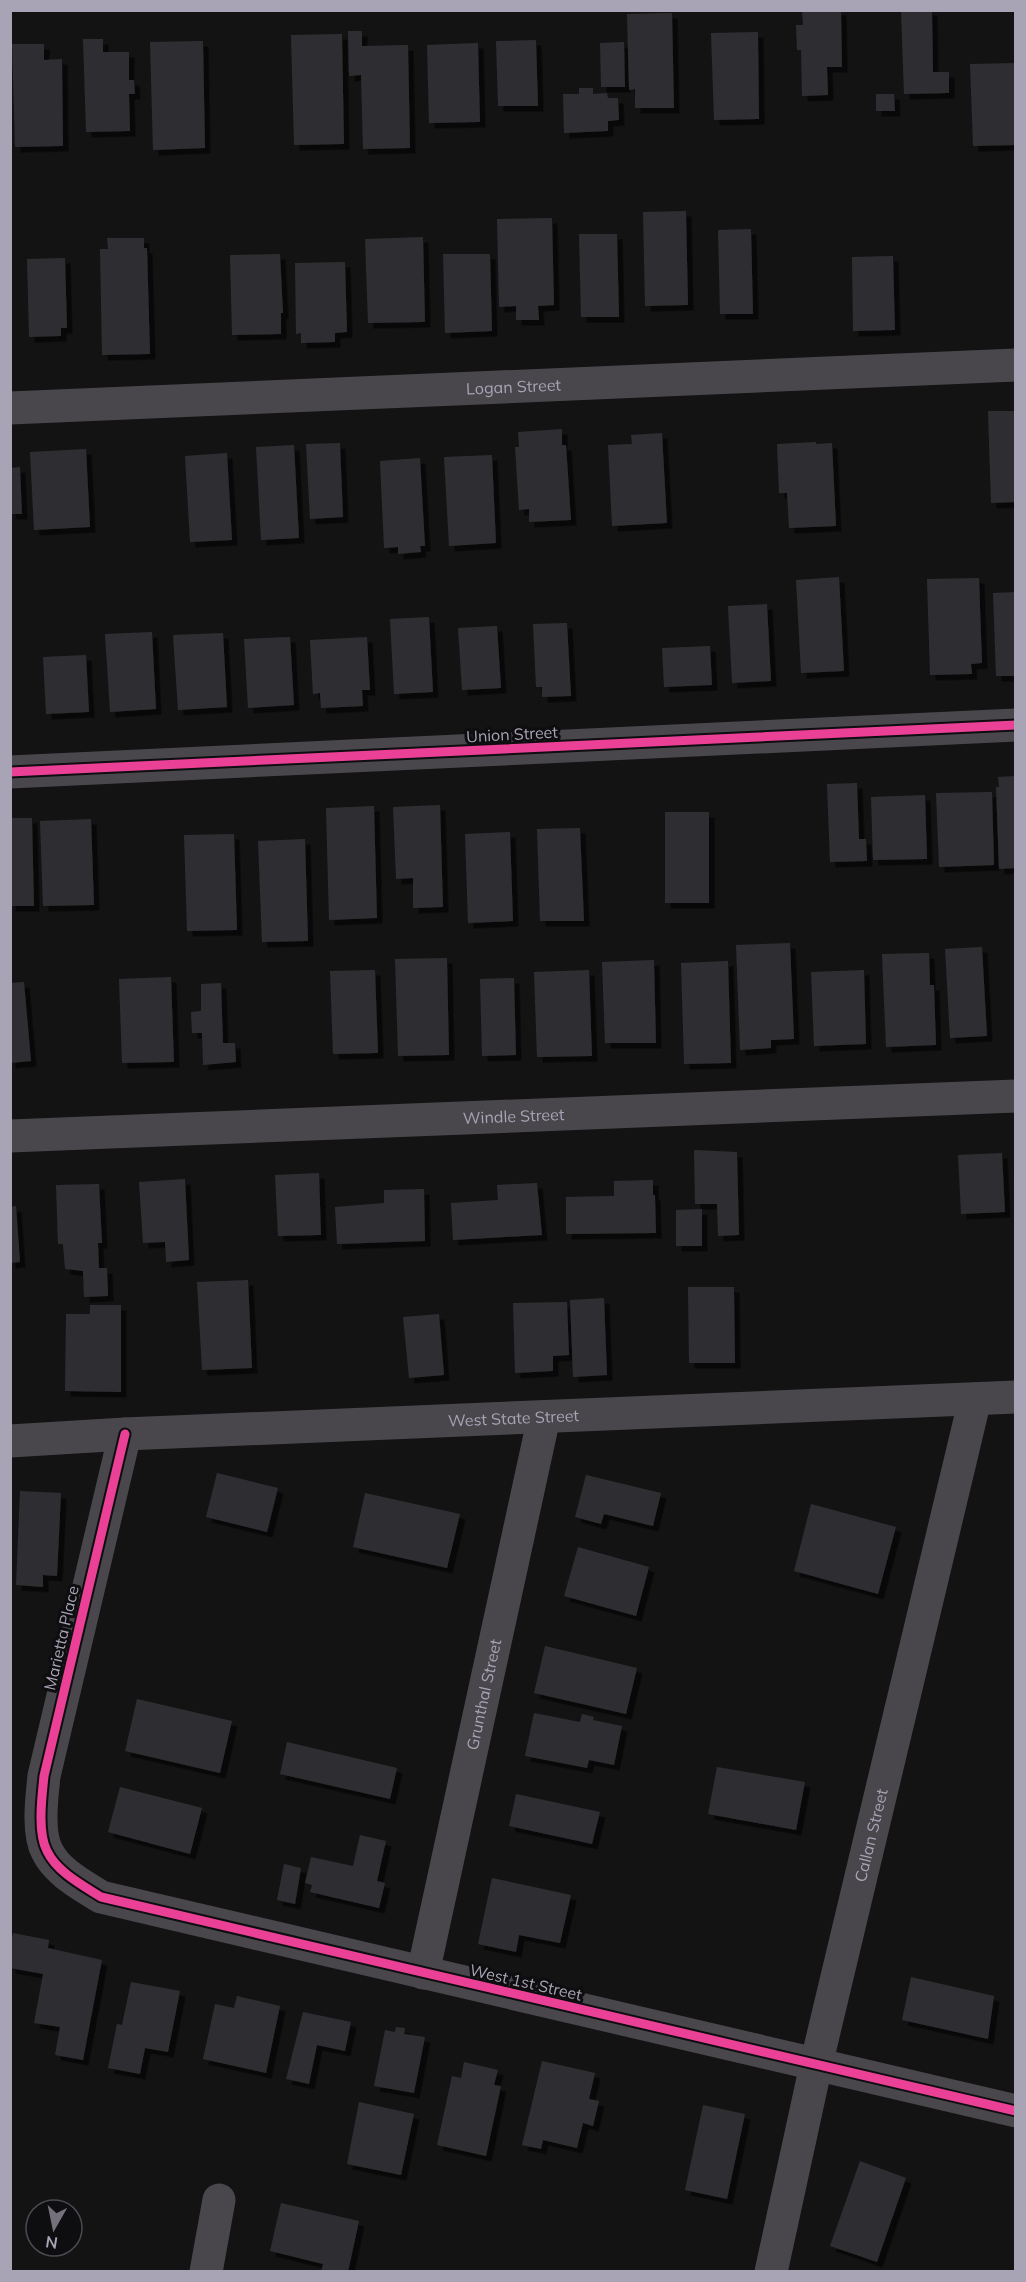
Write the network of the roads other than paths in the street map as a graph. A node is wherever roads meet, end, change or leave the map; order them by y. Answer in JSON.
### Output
{"nodes":[{"id":1,"x":1016,"y":365,"type":"edge"},
{"id":2,"x":10,"y":408,"type":"edge"},
{"id":3,"x":1016,"y":725,"type":"edge"},
{"id":4,"x":10,"y":772,"type":"edge"},
{"id":5,"x":1016,"y":1096,"type":"edge"},
{"id":6,"x":10,"y":1136,"type":"edge"},
{"id":7,"x":1016,"y":1397,"type":"edge"},
{"id":8,"x":975,"y":1399,"type":"junction"},
{"id":9,"x":544,"y":1418,"type":"junction"},
{"id":10,"x":125,"y":1434,"type":"junction"},
{"id":11,"x":10,"y":1441,"type":"edge"},
{"id":12,"x":46,"y":1851,"type":"joint"},
{"id":13,"x":423,"y":1973,"type":"junction"},
{"id":14,"x":816,"y":2065,"type":"junction"},
{"id":15,"x":1016,"y":2111,"type":"edge"},
{"id":16,"x":219,"y":2200,"type":"dead end"},
{"id":17,"x":206,"y":2271,"type":"edge"},
{"id":18,"x":771,"y":2271,"type":"edge"}],
"edges":[{"from":1,"to":2,"type":"street","name":"Logan Street"},
{"from":3,"to":4,"type":"street","name":"Union Street"},
{"from":5,"to":6,"type":"street","name":"Windle Street"},
{"from":7,"to":8,"type":"street","name":"West State Street"},
{"from":8,"to":9,"type":"street","name":"West State Street"},
{"from":8,"to":14,"type":"street","name":"Callan Street"},
{"from":9,"to":10,"type":"street","name":"West State Street"},
{"from":9,"to":13,"type":"street","name":"Grunthal Street"},
{"from":10,"to":11,"type":"street","name":"West State Street"},
{"from":10,"to":12,"type":"street","name":"Marietta Place"},
{"from":12,"to":13,"type":"street","name":"West 1st Street"},
{"from":13,"to":14,"type":"street","name":"West 1st Street"},
{"from":14,"to":15,"type":"street","name":"West 1st Street"},
{"from":14,"to":18,"type":"street","name":"Callan Street"},
{"from":16,"to":17,"type":"street"}]}
